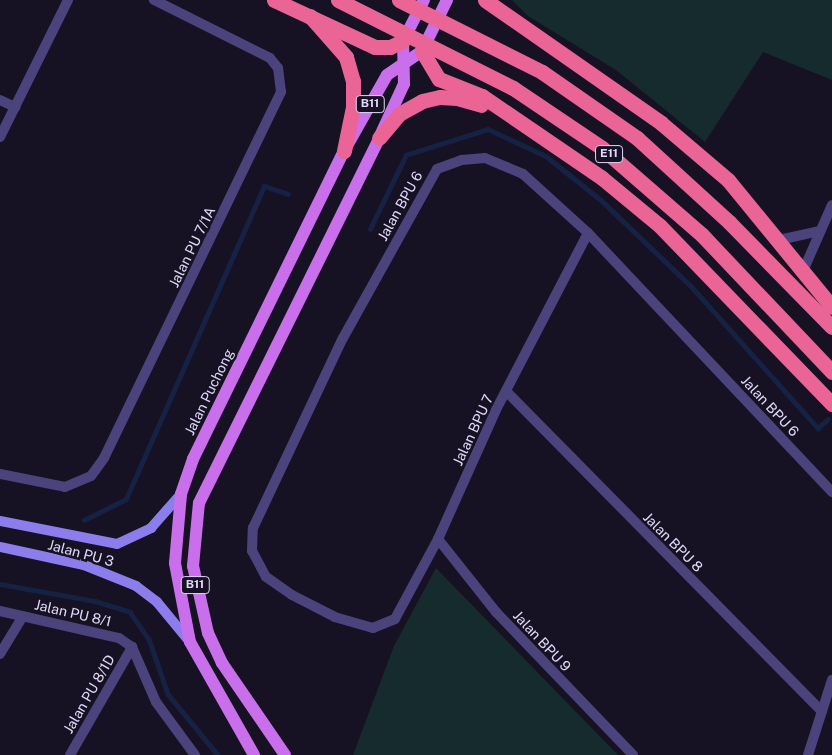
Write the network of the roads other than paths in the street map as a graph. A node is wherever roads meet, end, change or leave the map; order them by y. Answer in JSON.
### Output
{"nodes":[{"id":1,"x":68,"y":0,"type":"edge"},
{"id":2,"x":154,"y":0,"type":"edge"},
{"id":3,"x":274,"y":0,"type":"edge"},
{"id":4,"x":338,"y":0,"type":"edge"},
{"id":5,"x":399,"y":0,"type":"edge"},
{"id":6,"x":424,"y":0,"type":"edge"},
{"id":7,"x":447,"y":0,"type":"edge"},
{"id":8,"x":485,"y":0,"type":"edge"},
{"id":9,"x":501,"y":0,"type":"edge"},
{"id":10,"x":310,"y":16,"type":"junction"},
{"id":11,"x":513,"y":20,"type":"junction"},
{"id":12,"x":403,"y":42,"type":"junction"},
{"id":13,"x":422,"y":51,"type":"junction"},
{"id":14,"x":403,"y":62,"type":"junction"},
{"id":15,"x":0,"y":100,"type":"edge"},
{"id":16,"x":15,"y":107,"type":"junction"},
{"id":17,"x":509,"y":115,"type":"junction"},
{"id":18,"x":0,"y":137,"type":"edge"},
{"id":19,"x":380,"y":138,"type":"junction"},
{"id":20,"x":344,"y":151,"type":"junction"},
{"id":21,"x":832,"y":205,"type":"edge"},
{"id":22,"x":820,"y":231,"type":"junction"},
{"id":23,"x":588,"y":232,"type":"junction"},
{"id":24,"x":775,"y":236,"type":"junction"},
{"id":25,"x":803,"y":271,"type":"junction"},
{"id":26,"x":832,"y":307,"type":"edge"},
{"id":27,"x":832,"y":327,"type":"edge"},
{"id":28,"x":832,"y":372,"type":"edge"},
{"id":29,"x":506,"y":391,"type":"junction"},
{"id":30,"x":832,"y":404,"type":"edge"},
{"id":31,"x":0,"y":474,"type":"edge"},
{"id":32,"x":832,"y":492,"type":"edge"},
{"id":33,"x":181,"y":494,"type":"junction"},
{"id":34,"x":0,"y":521,"type":"edge"},
{"id":35,"x":438,"y":539,"type":"junction"},
{"id":36,"x":0,"y":547,"type":"edge"},
{"id":37,"x":0,"y":611,"type":"edge"},
{"id":38,"x":23,"y":616,"type":"junction"},
{"id":39,"x":373,"y":628,"type":"joint"},
{"id":40,"x":190,"y":642,"type":"junction"},
{"id":41,"x":132,"y":647,"type":"junction"},
{"id":42,"x":0,"y":654,"type":"edge"},
{"id":43,"x":832,"y":680,"type":"edge"},
{"id":44,"x":822,"y":711,"type":"junction"},
{"id":45,"x":70,"y":755,"type":"edge"},
{"id":46,"x":195,"y":755,"type":"edge"},
{"id":47,"x":254,"y":755,"type":"edge"},
{"id":48,"x":285,"y":755,"type":"edge"},
{"id":49,"x":633,"y":755,"type":"edge"},
{"id":50,"x":808,"y":755,"type":"edge"}],
"edges":[{"from":1,"to":16,"type":"street"},
{"from":2,"to":31,"type":"street","name":"Jalan PU 7/1A"},
{"from":3,"to":10,"type":"highway"},
{"from":4,"to":28,"type":"highway","number":"E11"},
{"from":5,"to":27,"type":"highway","number":"E11"},
{"from":6,"to":12,"type":"main road","number":"B11"},
{"from":7,"to":13,"type":"main road"},
{"from":8,"to":11,"type":"highway"},
{"from":9,"to":11,"type":"highway"},
{"from":10,"to":12,"type":"highway"},
{"from":10,"to":20,"type":"highway"},
{"from":11,"to":24,"type":"highway"},
{"from":12,"to":14,"type":"main road","number":"B11"},
{"from":13,"to":14,"type":"main road","name":"Jalan Puchong","number":"B11"},
{"from":13,"to":17,"type":"highway"},
{"from":14,"to":19,"type":"main road","number":"B11"},
{"from":14,"to":20,"type":"main road","name":"Jalan Puchong","number":"B11"},
{"from":15,"to":16,"type":"street"},
{"from":16,"to":18,"type":"street"},
{"from":17,"to":19,"type":"highway"},
{"from":17,"to":30,"type":"highway"},
{"from":19,"to":48,"type":"main road","number":"B11"},
{"from":20,"to":33,"type":"main road","name":"Jalan Puchong","number":"B11"},
{"from":21,"to":22,"type":"street"},
{"from":22,"to":24,"type":"street"},
{"from":22,"to":25,"type":"street"},
{"from":23,"to":29,"type":"street","name":"Jalan BPU 7"},
{"from":23,"to":32,"type":"street","name":"Jalan BPU 6"},
{"from":23,"to":39,"type":"street","name":"Jalan BPU 6"},
{"from":24,"to":25,"type":"highway"},
{"from":25,"to":26,"type":"highway"},
{"from":29,"to":35,"type":"street","name":"Jalan BPU 7"},
{"from":29,"to":44,"type":"street","name":"Jalan BPU 8"},
{"from":33,"to":34,"type":"street","name":"Jalan PU 3"},
{"from":33,"to":40,"type":"main road","name":"Jalan Puchong","number":"B11"},
{"from":35,"to":39,"type":"street","name":"Jalan BPU 7"},
{"from":35,"to":49,"type":"street","name":"Jalan BPU 9"},
{"from":36,"to":40,"type":"street","name":"Jalan PU 3"},
{"from":37,"to":38,"type":"street","name":"Jalan PU 8/1"},
{"from":38,"to":41,"type":"street","name":"Jalan PU 8/1"},
{"from":38,"to":42,"type":"street"},
{"from":40,"to":47,"type":"main road","name":"Jalan Puchong","number":"B11"},
{"from":41,"to":45,"type":"street","name":"Jalan PU 8/1D"},
{"from":41,"to":46,"type":"street"},
{"from":43,"to":44,"type":"street"},
{"from":44,"to":50,"type":"street"}]}
